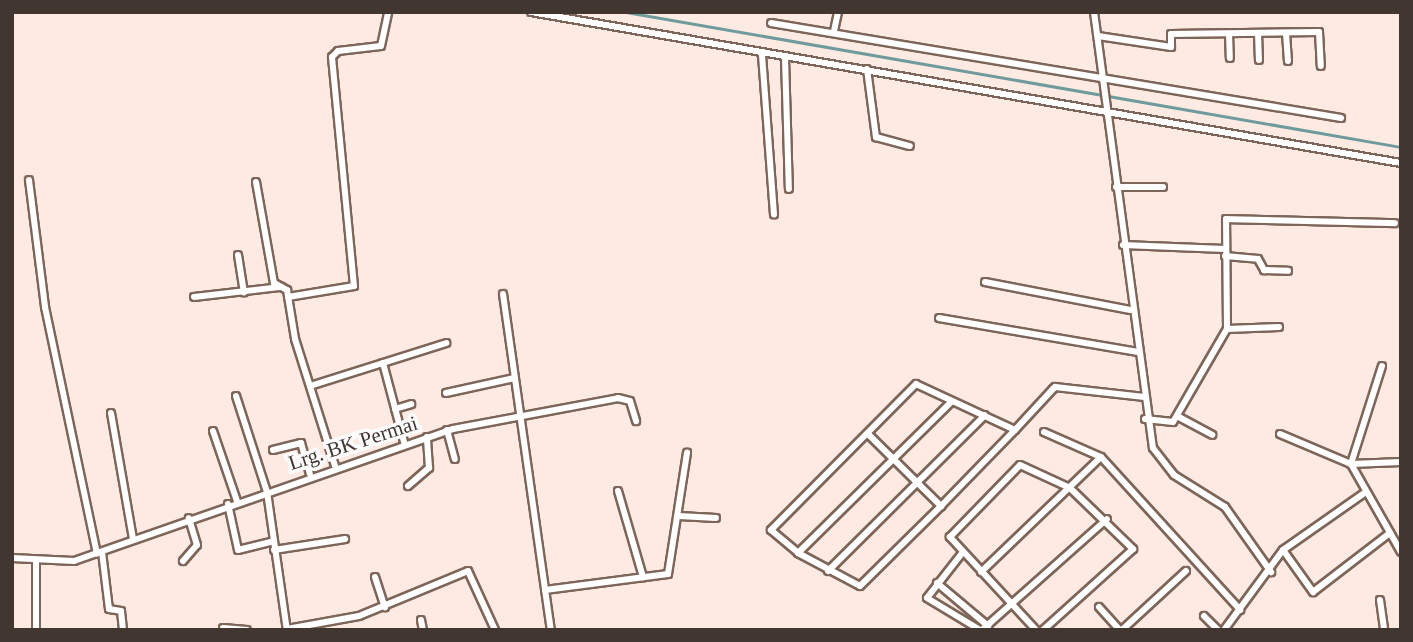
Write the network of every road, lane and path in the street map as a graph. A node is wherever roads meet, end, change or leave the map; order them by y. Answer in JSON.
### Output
{"nodes":[{"id":1,"x":388,"y":12,"type":"edge"},
{"id":2,"x":531,"y":12,"type":"edge"},
{"id":3,"x":838,"y":12,"type":"edge"},
{"id":4,"x":1094,"y":12,"type":"edge"},
{"id":5,"x":771,"y":23,"type":"dead end"},
{"id":6,"x":834,"y":31,"type":"junction"},
{"id":7,"x":1258,"y":33,"type":"junction"},
{"id":8,"x":1286,"y":33,"type":"junction"},
{"id":9,"x":1229,"y":34,"type":"junction"},
{"id":10,"x":1098,"y":36,"type":"junction"},
{"id":11,"x":762,"y":55,"type":"junction"},
{"id":12,"x":785,"y":58,"type":"junction"},
{"id":13,"x":1230,"y":58,"type":"dead end"},
{"id":14,"x":1259,"y":60,"type":"dead end"},
{"id":15,"x":1288,"y":61,"type":"dead end"},
{"id":16,"x":1321,"y":66,"type":"dead end"},
{"id":17,"x":867,"y":69,"type":"junction"},
{"id":18,"x":1103,"y":80,"type":"junction"},
{"id":19,"x":1108,"y":112,"type":"junction"},
{"id":20,"x":1341,"y":118,"type":"dead end"},
{"id":21,"x":910,"y":145,"type":"dead end"},
{"id":22,"x":1401,"y":163,"type":"edge"},
{"id":23,"x":29,"y":180,"type":"dead end"},
{"id":24,"x":256,"y":182,"type":"dead end"},
{"id":25,"x":1116,"y":187,"type":"junction"},
{"id":26,"x":1163,"y":187,"type":"dead end"},
{"id":27,"x":789,"y":189,"type":"dead end"},
{"id":28,"x":774,"y":215,"type":"dead end"},
{"id":29,"x":1395,"y":223,"type":"dead end"},
{"id":30,"x":1123,"y":245,"type":"junction"},
{"id":31,"x":1225,"y":253,"type":"junction"},
{"id":32,"x":238,"y":255,"type":"dead end"},
{"id":33,"x":1288,"y":271,"type":"dead end"},
{"id":34,"x":985,"y":282,"type":"dead end"},
{"id":35,"x":281,"y":287,"type":"junction"},
{"id":36,"x":244,"y":293,"type":"junction"},
{"id":37,"x":503,"y":294,"type":"dead end"},
{"id":38,"x":288,"y":297,"type":"junction"},
{"id":39,"x":194,"y":298,"type":"dead end"},
{"id":40,"x":1130,"y":310,"type":"junction"},
{"id":41,"x":939,"y":318,"type":"dead end"},
{"id":42,"x":1279,"y":327,"type":"dead end"},
{"id":43,"x":1227,"y":329,"type":"junction"},
{"id":44,"x":446,"y":343,"type":"dead end"},
{"id":45,"x":1138,"y":352,"type":"junction"},
{"id":46,"x":383,"y":363,"type":"junction"},
{"id":47,"x":1382,"y":366,"type":"dead end"},
{"id":48,"x":514,"y":378,"type":"junction"},
{"id":49,"x":310,"y":386,"type":"junction"},
{"id":50,"x":446,"y":393,"type":"dead end"},
{"id":51,"x":236,"y":396,"type":"dead end"},
{"id":52,"x":1144,"y":397,"type":"junction"},
{"id":53,"x":952,"y":401,"type":"junction"},
{"id":54,"x":411,"y":404,"type":"dead end"},
{"id":55,"x":396,"y":408,"type":"junction"},
{"id":56,"x":111,"y":413,"type":"dead end"},
{"id":57,"x":519,"y":415,"type":"junction"},
{"id":58,"x":985,"y":415,"type":"junction"},
{"id":59,"x":1177,"y":416,"type":"junction"},
{"id":60,"x":1145,"y":419,"type":"junction"},
{"id":61,"x":636,"y":421,"type":"dead end"},
{"id":62,"x":213,"y":430,"type":"dead end"},
{"id":63,"x":447,"y":430,"type":"junction"},
{"id":64,"x":1015,"y":430,"type":"junction"},
{"id":65,"x":1044,"y":432,"type":"dead end"},
{"id":66,"x":868,"y":434,"type":"junction"},
{"id":67,"x":1280,"y":434,"type":"dead end"},
{"id":68,"x":1212,"y":435,"type":"dead end"},
{"id":69,"x":427,"y":437,"type":"junction"},
{"id":70,"x":404,"y":442,"type":"junction"},
{"id":71,"x":273,"y":450,"type":"dead end"},
{"id":72,"x":687,"y":452,"type":"dead end"},
{"id":73,"x":1101,"y":457,"type":"junction"},
{"id":74,"x":890,"y":458,"type":"junction"},
{"id":75,"x":455,"y":459,"type":"dead end"},
{"id":76,"x":1401,"y":462,"type":"edge"},
{"id":77,"x":1351,"y":464,"type":"junction"},
{"id":78,"x":335,"y":466,"type":"junction"},
{"id":79,"x":310,"y":474,"type":"junction"},
{"id":80,"x":914,"y":482,"type":"junction"},
{"id":81,"x":408,"y":486,"type":"dead end"},
{"id":82,"x":1070,"y":488,"type":"junction"},
{"id":83,"x":618,"y":491,"type":"dead end"},
{"id":84,"x":267,"y":492,"type":"junction"},
{"id":85,"x":1363,"y":494,"type":"junction"},
{"id":86,"x":237,"y":501,"type":"junction"},
{"id":87,"x":228,"y":504,"type":"junction"},
{"id":88,"x":941,"y":506,"type":"junction"},
{"id":89,"x":679,"y":516,"type":"junction"},
{"id":90,"x":189,"y":518,"type":"junction"},
{"id":91,"x":716,"y":518,"type":"dead end"},
{"id":92,"x":1107,"y":519,"type":"junction"},
{"id":93,"x":1390,"y":533,"type":"junction"},
{"id":94,"x":133,"y":539,"type":"junction"},
{"id":95,"x":345,"y":539,"type":"dead end"},
{"id":96,"x":273,"y":541,"type":"junction"},
{"id":97,"x":274,"y":550,"type":"junction"},
{"id":98,"x":1283,"y":550,"type":"junction"},
{"id":99,"x":963,"y":552,"type":"junction"},
{"id":100,"x":1401,"y":552,"type":"edge"},
{"id":101,"x":100,"y":553,"type":"junction"},
{"id":102,"x":798,"y":553,"type":"junction"},
{"id":103,"x":12,"y":558,"type":"edge"},
{"id":104,"x":36,"y":560,"type":"junction"},
{"id":105,"x":183,"y":561,"type":"dead end"},
{"id":106,"x":828,"y":571,"type":"junction"},
{"id":107,"x":1186,"y":571,"type":"dead end"},
{"id":108,"x":981,"y":572,"type":"junction"},
{"id":109,"x":1271,"y":572,"type":"junction"},
{"id":110,"x":375,"y":577,"type":"dead end"},
{"id":111,"x":643,"y":577,"type":"junction"},
{"id":112,"x":937,"y":583,"type":"junction"},
{"id":113,"x":545,"y":590,"type":"junction"},
{"id":114,"x":1380,"y":600,"type":"dead end"},
{"id":115,"x":1010,"y":604,"type":"junction"},
{"id":116,"x":385,"y":607,"type":"junction"},
{"id":117,"x":1099,"y":607,"type":"dead end"},
{"id":118,"x":1240,"y":610,"type":"junction"},
{"id":119,"x":1203,"y":616,"type":"dead end"},
{"id":120,"x":421,"y":620,"type":"dead end"},
{"id":121,"x":223,"y":628,"type":"edge"},
{"id":122,"x":983,"y":629,"type":"edge"},
{"id":123,"x":36,"y":630,"type":"edge"},
{"id":124,"x":124,"y":630,"type":"edge"},
{"id":125,"x":247,"y":630,"type":"edge"},
{"id":126,"x":288,"y":630,"type":"edge"},
{"id":127,"x":423,"y":630,"type":"edge"},
{"id":128,"x":495,"y":630,"type":"edge"},
{"id":129,"x":551,"y":630,"type":"edge"},
{"id":130,"x":1036,"y":630,"type":"edge"},
{"id":131,"x":1043,"y":630,"type":"edge"},
{"id":132,"x":1121,"y":630,"type":"edge"},
{"id":133,"x":1218,"y":630,"type":"edge"},
{"id":134,"x":1224,"y":630,"type":"edge"},
{"id":135,"x":1384,"y":630,"type":"edge"}],
"edges":[{"from":1,"to":38,"type":"street"},
{"from":2,"to":11,"type":"street"},
{"from":3,"to":6,"type":"street"},
{"from":4,"to":10,"type":"street"},
{"from":5,"to":6,"type":"street"},
{"from":6,"to":18,"type":"street"},
{"from":7,"to":8,"type":"street"},
{"from":7,"to":9,"type":"street"},
{"from":7,"to":14,"type":"street"},
{"from":8,"to":15,"type":"street"},
{"from":8,"to":16,"type":"street"},
{"from":9,"to":10,"type":"street"},
{"from":9,"to":13,"type":"street"},
{"from":10,"to":18,"type":"street"},
{"from":11,"to":12,"type":"street"},
{"from":11,"to":28,"type":"street"},
{"from":12,"to":17,"type":"street"},
{"from":12,"to":27,"type":"street"},
{"from":17,"to":19,"type":"street"},
{"from":17,"to":21,"type":"street"},
{"from":18,"to":19,"type":"street"},
{"from":18,"to":20,"type":"street"},
{"from":19,"to":22,"type":"street"},
{"from":19,"to":25,"type":"street"},
{"from":23,"to":101,"type":"street"},
{"from":24,"to":35,"type":"street"},
{"from":25,"to":26,"type":"street"},
{"from":25,"to":30,"type":"street"},
{"from":29,"to":31,"type":"street"},
{"from":30,"to":31,"type":"street"},
{"from":30,"to":40,"type":"street"},
{"from":31,"to":33,"type":"street"},
{"from":31,"to":43,"type":"street"},
{"from":32,"to":36,"type":"street"},
{"from":34,"to":40,"type":"street"},
{"from":35,"to":36,"type":"street"},
{"from":35,"to":38,"type":"street"},
{"from":36,"to":39,"type":"street"},
{"from":37,"to":48,"type":"street"},
{"from":38,"to":49,"type":"street"},
{"from":40,"to":45,"type":"street"},
{"from":41,"to":45,"type":"street"},
{"from":42,"to":43,"type":"street"},
{"from":43,"to":59,"type":"street"},
{"from":44,"to":46,"type":"street"},
{"from":45,"to":52,"type":"street"},
{"from":46,"to":49,"type":"street"},
{"from":46,"to":55,"type":"street"},
{"from":47,"to":77,"type":"street"},
{"from":48,"to":50,"type":"street"},
{"from":48,"to":57,"type":"street"},
{"from":49,"to":78,"type":"street"},
{"from":51,"to":84,"type":"street"},
{"from":52,"to":60,"type":"street"},
{"from":52,"to":64,"type":"street"},
{"from":53,"to":58,"type":"street"},
{"from":53,"to":66,"type":"street"},
{"from":53,"to":74,"type":"street"},
{"from":54,"to":55,"type":"street"},
{"from":55,"to":70,"type":"street"},
{"from":56,"to":94,"type":"street"},
{"from":57,"to":61,"type":"street","name":"Lrg. BK Permai"},
{"from":57,"to":63,"type":"street","name":"Lrg. BK Permai"},
{"from":57,"to":113,"type":"street"},
{"from":58,"to":64,"type":"street"},
{"from":58,"to":80,"type":"street"},
{"from":59,"to":60,"type":"street"},
{"from":59,"to":68,"type":"street"},
{"from":60,"to":109,"type":"street"},
{"from":62,"to":86,"type":"street"},
{"from":63,"to":69,"type":"street","name":"Lrg. BK Permai"},
{"from":63,"to":75,"type":"street"},
{"from":64,"to":88,"type":"street"},
{"from":65,"to":73,"type":"street"},
{"from":66,"to":74,"type":"street"},
{"from":66,"to":102,"type":"street"},
{"from":67,"to":77,"type":"street"},
{"from":69,"to":70,"type":"street","name":"Lrg. BK Permai"},
{"from":69,"to":81,"type":"street"},
{"from":70,"to":78,"type":"street","name":"Lrg. BK Permai"},
{"from":71,"to":79,"type":"street"},
{"from":72,"to":89,"type":"street"},
{"from":73,"to":82,"type":"street"},
{"from":73,"to":118,"type":"street"},
{"from":74,"to":80,"type":"street"},
{"from":74,"to":102,"type":"street"},
{"from":76,"to":77,"type":"street"},
{"from":77,"to":85,"type":"street"},
{"from":78,"to":79,"type":"street","name":"Lrg. BK Permai"},
{"from":79,"to":84,"type":"street","name":"Lrg. BK Permai"},
{"from":80,"to":88,"type":"street"},
{"from":80,"to":106,"type":"street"},
{"from":82,"to":92,"type":"street"},
{"from":82,"to":99,"type":"street"},
{"from":82,"to":108,"type":"street"},
{"from":83,"to":111,"type":"street"},
{"from":84,"to":86,"type":"street","name":"Lrg. BK Permai"},
{"from":84,"to":96,"type":"street"},
{"from":85,"to":93,"type":"street"},
{"from":85,"to":98,"type":"street"},
{"from":86,"to":87,"type":"street","name":"Lrg. BK Permai"},
{"from":87,"to":90,"type":"street","name":"Lrg. BK Permai"},
{"from":87,"to":96,"type":"street"},
{"from":88,"to":106,"type":"street"},
{"from":89,"to":91,"type":"street"},
{"from":89,"to":111,"type":"street"},
{"from":90,"to":94,"type":"street","name":"Lrg. BK Permai"},
{"from":90,"to":105,"type":"street"},
{"from":92,"to":115,"type":"street"},
{"from":92,"to":131,"type":"street"},
{"from":93,"to":98,"type":"street"},
{"from":93,"to":100,"type":"street"},
{"from":94,"to":101,"type":"street","name":"Lrg. BK Permai"},
{"from":95,"to":97,"type":"street"},
{"from":96,"to":97,"type":"street"},
{"from":97,"to":126,"type":"street"},
{"from":98,"to":109,"type":"street"},
{"from":99,"to":108,"type":"street"},
{"from":99,"to":112,"type":"street"},
{"from":101,"to":104,"type":"street","name":"Lrg. BK Permai"},
{"from":101,"to":124,"type":"street"},
{"from":102,"to":106,"type":"street"},
{"from":103,"to":104,"type":"street","name":"Lrg. BK Permai"},
{"from":104,"to":123,"type":"street"},
{"from":107,"to":132,"type":"street"},
{"from":108,"to":115,"type":"street"},
{"from":109,"to":118,"type":"street"},
{"from":110,"to":116,"type":"street"},
{"from":111,"to":113,"type":"street"},
{"from":112,"to":122,"type":"street"},
{"from":112,"to":122,"type":"street"},
{"from":113,"to":129,"type":"street"},
{"from":114,"to":135,"type":"street"},
{"from":115,"to":122,"type":"street"},
{"from":115,"to":130,"type":"street"},
{"from":116,"to":126,"type":"street"},
{"from":116,"to":128,"type":"street"},
{"from":117,"to":132,"type":"street"},
{"from":118,"to":134,"type":"street"},
{"from":119,"to":133,"type":"street"},
{"from":120,"to":127,"type":"street"},
{"from":121,"to":125,"type":"street"}]}
